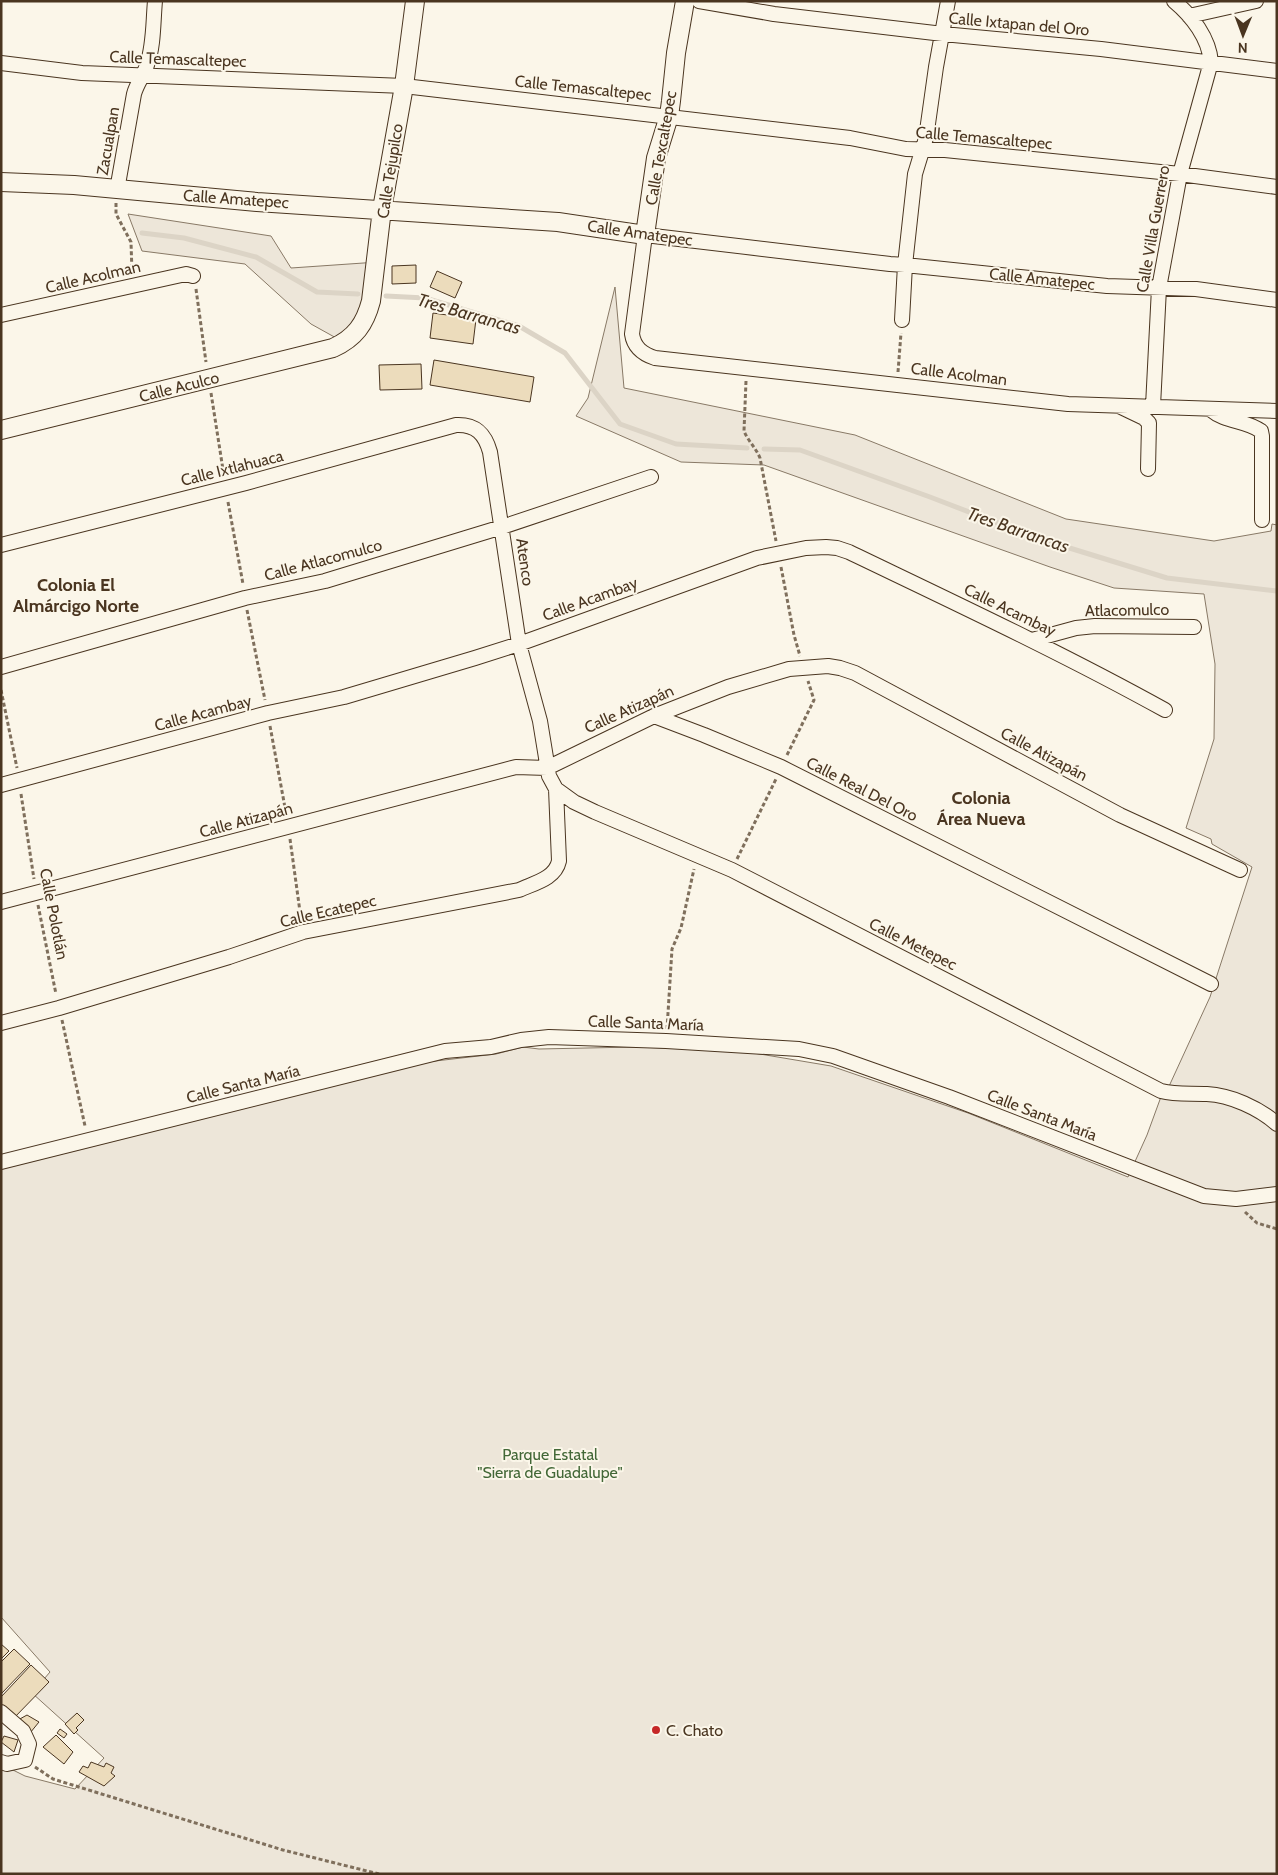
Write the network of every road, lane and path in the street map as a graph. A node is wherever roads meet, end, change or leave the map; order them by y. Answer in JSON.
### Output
{"nodes":[{"id":1,"x":155,"y":1,"type":"edge"},
{"id":2,"x":415,"y":1,"type":"edge"},
{"id":3,"x":685,"y":1,"type":"edge"},
{"id":4,"x":699,"y":1,"type":"edge"},
{"id":5,"x":948,"y":1,"type":"edge"},
{"id":6,"x":1174,"y":1,"type":"edge"},
{"id":7,"x":1256,"y":1,"type":"edge"},
{"id":8,"x":1189,"y":16,"type":"junction"},
{"id":9,"x":943,"y":34,"type":"junction"},
{"id":10,"x":1211,"y":62,"type":"junction"},
{"id":11,"x":1,"y":63,"type":"edge"},
{"id":12,"x":1277,"y":71,"type":"edge"},
{"id":13,"x":143,"y":74,"type":"junction"},
{"id":14,"x":404,"y":86,"type":"junction"},
{"id":15,"x":669,"y":116,"type":"junction"},
{"id":16,"x":923,"y":149,"type":"junction"},
{"id":17,"x":1180,"y":174,"type":"junction"},
{"id":18,"x":1,"y":182,"type":"edge"},
{"id":19,"x":1277,"y":187,"type":"edge"},
{"id":20,"x":118,"y":190,"type":"junction"},
{"id":21,"x":382,"y":209,"type":"junction"},
{"id":22,"x":646,"y":235,"type":"junction"},
{"id":23,"x":905,"y":264,"type":"junction"},
{"id":24,"x":193,"y":276,"type":"joint"},
{"id":25,"x":133,"y":286,"type":"junction"},
{"id":26,"x":1158,"y":288,"type":"junction"},
{"id":27,"x":1277,"y":300,"type":"edge"},
{"id":28,"x":1,"y":315,"type":"edge"},
{"id":29,"x":902,"y":320,"type":"joint"},
{"id":30,"x":353,"y":336,"type":"joint"},
{"id":31,"x":640,"y":351,"type":"joint"},
{"id":32,"x":746,"y":368,"type":"junction"},
{"id":33,"x":209,"y":379,"type":"junction"},
{"id":34,"x":897,"y":384,"type":"junction"},
{"id":35,"x":1116,"y":405,"type":"junction"},
{"id":36,"x":1153,"y":406,"type":"junction"},
{"id":37,"x":1208,"y":408,"type":"junction"},
{"id":38,"x":1277,"y":411,"type":"edge"},
{"id":39,"x":470,"y":425,"type":"joint"},
{"id":40,"x":1,"y":430,"type":"edge"},
{"id":41,"x":1148,"y":469,"type":"dead end"},
{"id":42,"x":650,"y":477,"type":"dead end"},
{"id":43,"x":226,"y":488,"type":"junction"},
{"id":44,"x":1262,"y":520,"type":"dead end"},
{"id":45,"x":502,"y":527,"type":"junction"},
{"id":46,"x":1,"y":545,"type":"edge"},
{"id":47,"x":778,"y":553,"type":"junction"},
{"id":48,"x":1194,"y":627,"type":"dead end"},
{"id":49,"x":1032,"y":640,"type":"junction"},
{"id":50,"x":519,"y":644,"type":"junction"},
{"id":51,"x":1,"y":667,"type":"edge"},
{"id":52,"x":804,"y":667,"type":"junction"},
{"id":53,"x":1,"y":690,"type":"edge"},
{"id":54,"x":1165,"y":710,"type":"dead end"},
{"id":55,"x":654,"y":716,"type":"junction"},
{"id":56,"x":781,"y":767,"type":"junction"},
{"id":57,"x":547,"y":768,"type":"junction"},
{"id":58,"x":19,"y":780,"type":"junction"},
{"id":59,"x":1,"y":785,"type":"edge"},
{"id":60,"x":556,"y":789,"type":"junction"},
{"id":61,"x":697,"y":856,"type":"junction"},
{"id":62,"x":732,"y":870,"type":"junction"},
{"id":63,"x":1240,"y":870,"type":"dead end"},
{"id":64,"x":36,"y":893,"type":"junction"},
{"id":65,"x":1,"y":902,"type":"edge"},
{"id":66,"x":1211,"y":984,"type":"dead end"},
{"id":67,"x":59,"y":1008,"type":"junction"},
{"id":68,"x":1,"y":1022,"type":"edge"},
{"id":69,"x":666,"y":1041,"type":"junction"},
{"id":70,"x":1277,"y":1124,"type":"edge"},
{"id":71,"x":88,"y":1142,"type":"junction"},
{"id":72,"x":1,"y":1162,"type":"edge"},
{"id":73,"x":1277,"y":1194,"type":"edge"},
{"id":74,"x":1236,"y":1199,"type":"junction"},
{"id":75,"x":1277,"y":1229,"type":"edge"},
{"id":76,"x":1,"y":1712,"type":"edge"},
{"id":77,"x":25,"y":1760,"type":"junction"},
{"id":78,"x":1,"y":1762,"type":"edge"},
{"id":79,"x":379,"y":1874,"type":"edge"}],
"edges":[{"from":1,"to":13,"type":"street","name":"Zacualpan"},
{"from":2,"to":14,"type":"street","name":"Calle Tejupilco"},
{"from":3,"to":15,"type":"street","name":"Calle Texcaltepec"},
{"from":4,"to":9,"type":"street","name":"Calle Ixtapan del Oro"},
{"from":5,"to":9,"type":"street"},
{"from":6,"to":8,"type":"street"},
{"from":7,"to":8,"type":"street"},
{"from":8,"to":10,"type":"street"},
{"from":9,"to":10,"type":"street","name":"Calle Ixtapan del Oro"},
{"from":9,"to":16,"type":"street"},
{"from":10,"to":12,"type":"street","name":"Calle Ixtapan del Oro"},
{"from":10,"to":17,"type":"street","name":"Calle Villa Guerrero"},
{"from":11,"to":13,"type":"street","name":"Calle Temascaltepec"},
{"from":13,"to":14,"type":"street","name":"Calle Temascaltepec"},
{"from":13,"to":20,"type":"street","name":"Zacualpan"},
{"from":14,"to":15,"type":"street","name":"Calle Temascaltepec"},
{"from":14,"to":21,"type":"street","name":"Calle Tejupilco"},
{"from":15,"to":16,"type":"street","name":"Calle Temascaltepec"},
{"from":15,"to":22,"type":"street","name":"Calle Texcaltepec"},
{"from":16,"to":17,"type":"street","name":"Calle Temascaltepec"},
{"from":16,"to":23,"type":"street"},
{"from":17,"to":19,"type":"street","name":"Calle Temascaltepec"},
{"from":17,"to":26,"type":"street","name":"Calle Villa Guerrero"},
{"from":18,"to":20,"type":"street","name":"Calle Amatepec"},
{"from":20,"to":21,"type":"street","name":"Calle Amatepec"},
{"from":20,"to":25,"type":"path","name":"Zacualpan"},
{"from":21,"to":22,"type":"street","name":"Calle Amatepec"},
{"from":21,"to":30,"type":"street","name":"Calle Tejupilco"},
{"from":22,"to":23,"type":"street","name":"Calle Amatepec"},
{"from":22,"to":31,"type":"street","name":"Calle Texcaltepec"},
{"from":23,"to":26,"type":"street","name":"Calle Amatepec"},
{"from":23,"to":29,"type":"street"},
{"from":24,"to":25,"type":"street","name":"Calle Acolman"},
{"from":24,"to":33,"type":"path"},
{"from":25,"to":28,"type":"street","name":"Calle Acolman"},
{"from":26,"to":27,"type":"street","name":"Calle Amatepec"},
{"from":26,"to":36,"type":"street","name":"Calle Villa Guerrero"},
{"from":29,"to":34,"type":"path"},
{"from":30,"to":33,"type":"street","name":"Calle Aculco"},
{"from":31,"to":32,"type":"street","name":"Calle Acolman"},
{"from":32,"to":34,"type":"street","name":"Calle Acolman"},
{"from":32,"to":47,"type":"path"},
{"from":33,"to":40,"type":"street","name":"Calle Aculco"},
{"from":33,"to":43,"type":"path"},
{"from":34,"to":35,"type":"street","name":"Calle Acolman"},
{"from":35,"to":36,"type":"street","name":"Calle Acolman"},
{"from":35,"to":41,"type":"street"},
{"from":36,"to":37,"type":"street","name":"Calle Acolman"},
{"from":37,"to":38,"type":"street","name":"Calle Acolman"},
{"from":37,"to":44,"type":"street"},
{"from":39,"to":43,"type":"street","name":"Calle Ixtlahuaca"},
{"from":39,"to":45,"type":"street","name":"Atenco"},
{"from":42,"to":45,"type":"street","name":"Calle Atlacomulco"},
{"from":43,"to":46,"type":"street","name":"Calle Ixtlahuaca"},
{"from":45,"to":50,"type":"street","name":"Atenco"},
{"from":45,"to":51,"type":"street","name":"Calle Atlacomulco"},
{"from":47,"to":49,"type":"street","name":"Calle Acambay"},
{"from":47,"to":50,"type":"street","name":"Calle Acambay"},
{"from":47,"to":52,"type":"path"},
{"from":48,"to":49,"type":"street","name":"Atlacomulco"},
{"from":49,"to":54,"type":"street","name":"Calle Acambay"},
{"from":50,"to":57,"type":"street","name":"Atenco"},
{"from":50,"to":58,"type":"street","name":"Calle Acambay"},
{"from":52,"to":55,"type":"street","name":"Calle Atizapán"},
{"from":52,"to":56,"type":"path"},
{"from":52,"to":63,"type":"street","name":"Calle Atizapán"},
{"from":53,"to":58,"type":"path","name":"Calle Polotlán"},
{"from":55,"to":56,"type":"street","name":"Calle Real Del Oro"},
{"from":55,"to":57,"type":"street","name":"Calle Atizapán"},
{"from":56,"to":62,"type":"path"},
{"from":56,"to":66,"type":"street","name":"Calle Real Del Oro"},
{"from":57,"to":60,"type":"street"},
{"from":57,"to":64,"type":"street","name":"Calle Atizapán"},
{"from":58,"to":59,"type":"street","name":"Calle Acambay"},
{"from":58,"to":64,"type":"path","name":"Calle Polotlán"},
{"from":60,"to":61,"type":"street","name":"Calle Metepec"},
{"from":60,"to":67,"type":"street","name":"Calle Ecatepec"},
{"from":61,"to":62,"type":"street","name":"Calle Metepec"},
{"from":61,"to":69,"type":"path"},
{"from":62,"to":70,"type":"street","name":"Calle Metepec"},
{"from":64,"to":65,"type":"street","name":"Calle Atizapán"},
{"from":64,"to":67,"type":"path","name":"Calle Polotlán"},
{"from":67,"to":68,"type":"street","name":"Calle Ecatepec"},
{"from":67,"to":71,"type":"path","name":"Calle Polotlán"},
{"from":69,"to":71,"type":"street","name":"Calle Santa María"},
{"from":69,"to":74,"type":"street","name":"Calle Santa María"},
{"from":71,"to":72,"type":"street","name":"Calle Santa María"},
{"from":73,"to":74,"type":"street","name":"Calle Santa María"},
{"from":74,"to":75,"type":"path"},
{"from":76,"to":77,"type":"street"},
{"from":77,"to":78,"type":"street"},
{"from":77,"to":79,"type":"path"}]}
